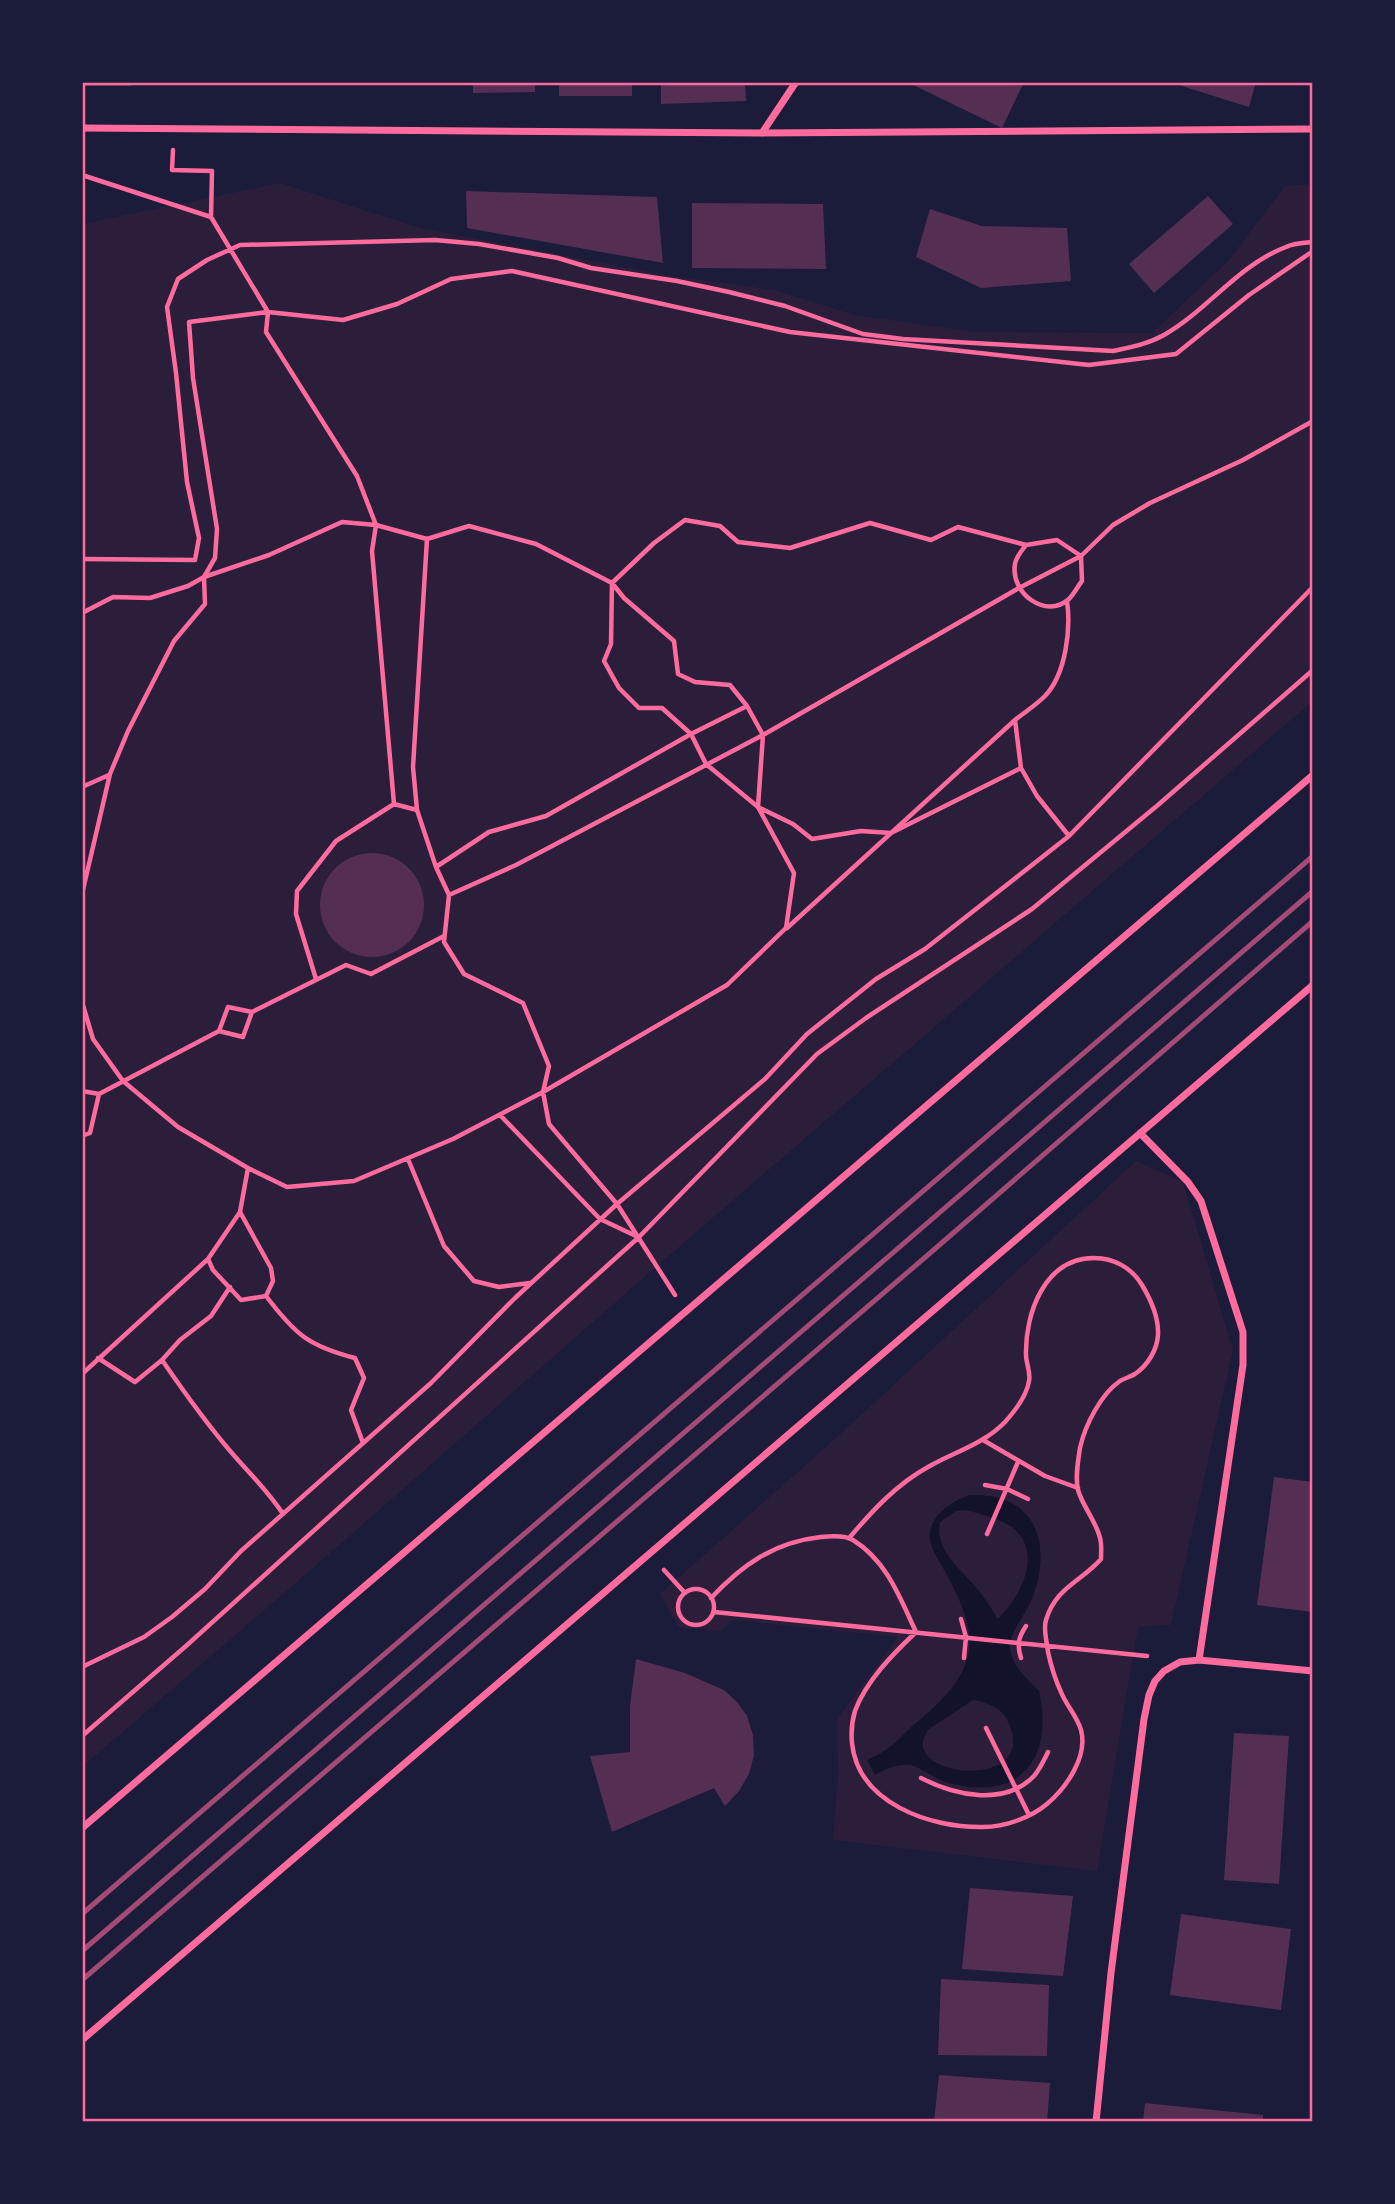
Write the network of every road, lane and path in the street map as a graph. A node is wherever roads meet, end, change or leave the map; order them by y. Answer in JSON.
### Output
{"nodes":[{"id":1,"x":796,"y":82,"type":"edge"},
{"id":2,"x":82,"y":128,"type":"edge"},
{"id":3,"x":1313,"y":128,"type":"edge"},
{"id":4,"x":762,"y":133,"type":"junction"},
{"id":5,"x":172,"y":170,"type":"dead end"},
{"id":6,"x":82,"y":175,"type":"edge"},
{"id":7,"x":211,"y":217,"type":"junction"},
{"id":8,"x":1313,"y":242,"type":"edge"},
{"id":9,"x":230,"y":249,"type":"junction"},
{"id":10,"x":1313,"y":251,"type":"edge"},
{"id":11,"x":268,"y":312,"type":"junction"},
{"id":12,"x":1313,"y":421,"type":"edge"},
{"id":13,"x":376,"y":525,"type":"junction"},
{"id":14,"x":427,"y":539,"type":"junction"},
{"id":15,"x":1026,"y":545,"type":"junction"},
{"id":16,"x":1081,"y":556,"type":"junction"},
{"id":17,"x":82,"y":558,"type":"edge"},
{"id":18,"x":204,"y":577,"type":"junction"},
{"id":19,"x":612,"y":583,"type":"junction"},
{"id":20,"x":1313,"y":587,"type":"edge"},
{"id":21,"x":1019,"y":588,"type":"junction"},
{"id":22,"x":1067,"y":601,"type":"junction"},
{"id":23,"x":82,"y":613,"type":"edge"},
{"id":24,"x":1313,"y":670,"type":"edge"},
{"id":25,"x":747,"y":706,"type":"junction"},
{"id":26,"x":1015,"y":720,"type":"junction"},
{"id":27,"x":691,"y":734,"type":"junction"},
{"id":28,"x":763,"y":735,"type":"junction"},
{"id":29,"x":706,"y":764,"type":"junction"},
{"id":30,"x":1021,"y":768,"type":"junction"},
{"id":31,"x":110,"y":774,"type":"junction"},
{"id":32,"x":1313,"y":775,"type":"edge"},
{"id":33,"x":82,"y":787,"type":"edge"},
{"id":34,"x":394,"y":804,"type":"junction"},
{"id":35,"x":758,"y":807,"type":"junction"},
{"id":36,"x":417,"y":810,"type":"junction"},
{"id":37,"x":891,"y":833,"type":"junction"},
{"id":38,"x":1069,"y":836,"type":"junction"},
{"id":39,"x":82,"y":861,"type":"edge"},
{"id":40,"x":436,"y":867,"type":"junction"},
{"id":41,"x":88,"y":869,"type":"junction"},
{"id":42,"x":82,"y":894,"type":"edge"},
{"id":43,"x":449,"y":895,"type":"junction"},
{"id":44,"x":786,"y":928,"type":"junction"},
{"id":45,"x":445,"y":936,"type":"junction"},
{"id":46,"x":316,"y":979,"type":"junction"},
{"id":47,"x":1313,"y":985,"type":"edge"},
{"id":48,"x":82,"y":1002,"type":"edge"},
{"id":49,"x":252,"y":1012,"type":"junction"},
{"id":50,"x":219,"y":1031,"type":"junction"},
{"id":51,"x":123,"y":1081,"type":"junction"},
{"id":52,"x":82,"y":1091,"type":"edge"},
{"id":53,"x":543,"y":1092,"type":"junction"},
{"id":54,"x":99,"y":1094,"type":"junction"},
{"id":55,"x":500,"y":1115,"type":"junction"},
{"id":56,"x":1140,"y":1133,"type":"junction"},
{"id":57,"x":82,"y":1136,"type":"edge"},
{"id":58,"x":408,"y":1159,"type":"junction"},
{"id":59,"x":248,"y":1168,"type":"junction"},
{"id":60,"x":617,"y":1204,"type":"junction"},
{"id":61,"x":240,"y":1212,"type":"junction"},
{"id":62,"x":600,"y":1220,"type":"junction"},
{"id":63,"x":639,"y":1237,"type":"junction"},
{"id":64,"x":208,"y":1259,"type":"junction"},
{"id":65,"x":530,"y":1283,"type":"junction"},
{"id":66,"x":230,"y":1287,"type":"junction"},
{"id":67,"x":266,"y":1296,"type":"junction"},
{"id":68,"x":685,"y":1312,"type":"junction"},
{"id":69,"x":98,"y":1358,"type":"junction"},
{"id":70,"x":162,"y":1360,"type":"junction"},
{"id":71,"x":82,"y":1374,"type":"edge"},
{"id":72,"x":983,"y":1440,"type":"junction"},
{"id":73,"x":363,"y":1443,"type":"junction"},
{"id":74,"x":1018,"y":1462,"type":"junction"},
{"id":75,"x":985,"y":1485,"type":"dead end"},
{"id":76,"x":1078,"y":1488,"type":"junction"},
{"id":77,"x":1007,"y":1489,"type":"junction"},
{"id":78,"x":1028,"y":1499,"type":"dead end"},
{"id":79,"x":283,"y":1514,"type":"junction"},
{"id":80,"x":987,"y":1534,"type":"dead end"},
{"id":81,"x":850,"y":1538,"type":"junction"},
{"id":82,"x":649,"y":1554,"type":"junction"},
{"id":83,"x":685,"y":1593,"type":"junction"},
{"id":84,"x":711,"y":1598,"type":"junction"},
{"id":85,"x":714,"y":1612,"type":"junction"},
{"id":86,"x":961,"y":1619,"type":"dead end"},
{"id":87,"x":1026,"y":1626,"type":"dead end"},
{"id":88,"x":916,"y":1632,"type":"junction"},
{"id":89,"x":967,"y":1637,"type":"junction"},
{"id":90,"x":1017,"y":1642,"type":"junction"},
{"id":91,"x":1047,"y":1645,"type":"junction"},
{"id":92,"x":964,"y":1658,"type":"dead end"},
{"id":93,"x":1021,"y":1658,"type":"dead end"},
{"id":94,"x":1186,"y":1660,"type":"junction"},
{"id":95,"x":1199,"y":1660,"type":"junction"},
{"id":96,"x":82,"y":1667,"type":"edge"},
{"id":97,"x":1313,"y":1671,"type":"edge"},
{"id":98,"x":986,"y":1728,"type":"dead end"},
{"id":99,"x":82,"y":1736,"type":"edge"},
{"id":100,"x":1048,"y":1752,"type":"dead end"},
{"id":101,"x":921,"y":1779,"type":"dead end"},
{"id":102,"x":1016,"y":1785,"type":"junction"},
{"id":103,"x":1029,"y":1815,"type":"junction"},
{"id":104,"x":82,"y":1828,"type":"edge"},
{"id":105,"x":82,"y":2040,"type":"edge"},
{"id":106,"x":1096,"y":2122,"type":"edge"}],
"edges":[{"from":1,"to":4,"type":"street"},
{"from":2,"to":4,"type":"street"},
{"from":3,"to":4,"type":"street"},
{"from":5,"to":7,"type":"path"},
{"from":6,"to":7,"type":"path"},
{"from":7,"to":9,"type":"path"},
{"from":8,"to":9,"type":"path"},
{"from":9,"to":11,"type":"path"},
{"from":9,"to":17,"type":"path"},
{"from":10,"to":11,"type":"path"},
{"from":11,"to":13,"type":"path"},
{"from":11,"to":18,"type":"path"},
{"from":12,"to":16,"type":"path"},
{"from":13,"to":14,"type":"path"},
{"from":13,"to":18,"type":"path"},
{"from":13,"to":34,"type":"path"},
{"from":14,"to":19,"type":"path"},
{"from":14,"to":36,"type":"path"},
{"from":15,"to":16,"type":"path"},
{"from":15,"to":19,"type":"path"},
{"from":15,"to":21,"type":"path"},
{"from":16,"to":21,"type":"path"},
{"from":16,"to":22,"type":"path"},
{"from":18,"to":23,"type":"path"},
{"from":18,"to":31,"type":"path"},
{"from":19,"to":25,"type":"path"},
{"from":19,"to":27,"type":"path"},
{"from":20,"to":38,"type":"path"},
{"from":21,"to":22,"type":"path"},
{"from":21,"to":28,"type":"path"},
{"from":22,"to":26,"type":"path"},
{"from":24,"to":63,"type":"path"},
{"from":25,"to":27,"type":"path"},
{"from":25,"to":28,"type":"path"},
{"from":26,"to":30,"type":"path"},
{"from":26,"to":37,"type":"path"},
{"from":27,"to":29,"type":"path"},
{"from":27,"to":40,"type":"path"},
{"from":28,"to":29,"type":"path"},
{"from":28,"to":35,"type":"path"},
{"from":29,"to":35,"type":"path"},
{"from":29,"to":43,"type":"path"},
{"from":30,"to":37,"type":"path"},
{"from":30,"to":38,"type":"path"},
{"from":31,"to":33,"type":"path"},
{"from":31,"to":41,"type":"path"},
{"from":32,"to":68,"type":"street"},
{"from":34,"to":36,"type":"path"},
{"from":34,"to":46,"type":"path"},
{"from":35,"to":37,"type":"path"},
{"from":35,"to":44,"type":"path"},
{"from":36,"to":40,"type":"path"},
{"from":37,"to":44,"type":"path"},
{"from":38,"to":60,"type":"path"},
{"from":39,"to":41,"type":"path"},
{"from":40,"to":43,"type":"path"},
{"from":41,"to":42,"type":"path"},
{"from":43,"to":45,"type":"path"},
{"from":44,"to":53,"type":"path"},
{"from":45,"to":46,"type":"path"},
{"from":45,"to":53,"type":"path"},
{"from":46,"to":49,"type":"path"},
{"from":47,"to":56,"type":"street"},
{"from":48,"to":51,"type":"path"},
{"from":49,"to":50,"type":"path"},
{"from":49,"to":50,"type":"path"},
{"from":50,"to":51,"type":"path"},
{"from":51,"to":54,"type":"path"},
{"from":51,"to":59,"type":"path"},
{"from":52,"to":54,"type":"path"},
{"from":53,"to":55,"type":"path"},
{"from":53,"to":60,"type":"path"},
{"from":54,"to":57,"type":"path"},
{"from":55,"to":58,"type":"path"},
{"from":55,"to":62,"type":"path"},
{"from":56,"to":82,"type":"street"},
{"from":56,"to":95,"type":"street"},
{"from":58,"to":59,"type":"path"},
{"from":58,"to":65,"type":"path"},
{"from":59,"to":61,"type":"path"},
{"from":60,"to":62,"type":"path"},
{"from":60,"to":63,"type":"path"},
{"from":61,"to":64,"type":"path"},
{"from":61,"to":67,"type":"path"},
{"from":62,"to":63,"type":"path"},
{"from":62,"to":65,"type":"path"},
{"from":63,"to":68,"type":"path"},
{"from":63,"to":99,"type":"path"},
{"from":64,"to":66,"type":"path"},
{"from":64,"to":69,"type":"path"},
{"from":65,"to":73,"type":"path"},
{"from":66,"to":67,"type":"path"},
{"from":66,"to":70,"type":"path"},
{"from":67,"to":73,"type":"path"},
{"from":68,"to":104,"type":"street"},
{"from":69,"to":70,"type":"path"},
{"from":69,"to":71,"type":"path"},
{"from":70,"to":79,"type":"path"},
{"from":72,"to":74,"type":"path"},
{"from":72,"to":76,"type":"path"},
{"from":72,"to":81,"type":"path"},
{"from":73,"to":79,"type":"path"},
{"from":74,"to":76,"type":"path"},
{"from":74,"to":77,"type":"path"},
{"from":75,"to":77,"type":"path"},
{"from":76,"to":91,"type":"path"},
{"from":77,"to":78,"type":"path"},
{"from":77,"to":80,"type":"path"},
{"from":79,"to":96,"type":"path"},
{"from":81,"to":84,"type":"path"},
{"from":81,"to":88,"type":"path"},
{"from":82,"to":83,"type":"path"},
{"from":82,"to":105,"type":"street"},
{"from":83,"to":84,"type":"path"},
{"from":83,"to":85,"type":"path"},
{"from":84,"to":85,"type":"path"},
{"from":85,"to":88,"type":"path"},
{"from":86,"to":89,"type":"path"},
{"from":87,"to":90,"type":"path"},
{"from":88,"to":89,"type":"path"},
{"from":88,"to":103,"type":"path"},
{"from":89,"to":90,"type":"path"},
{"from":89,"to":92,"type":"path"},
{"from":90,"to":91,"type":"path"},
{"from":90,"to":93,"type":"path"},
{"from":91,"to":94,"type":"path"},
{"from":91,"to":103,"type":"path"},
{"from":94,"to":95,"type":"street"},
{"from":94,"to":106,"type":"street"},
{"from":95,"to":97,"type":"street"},
{"from":98,"to":102,"type":"path"},
{"from":100,"to":102,"type":"path"},
{"from":101,"to":102,"type":"path"},
{"from":102,"to":103,"type":"path"}]}
